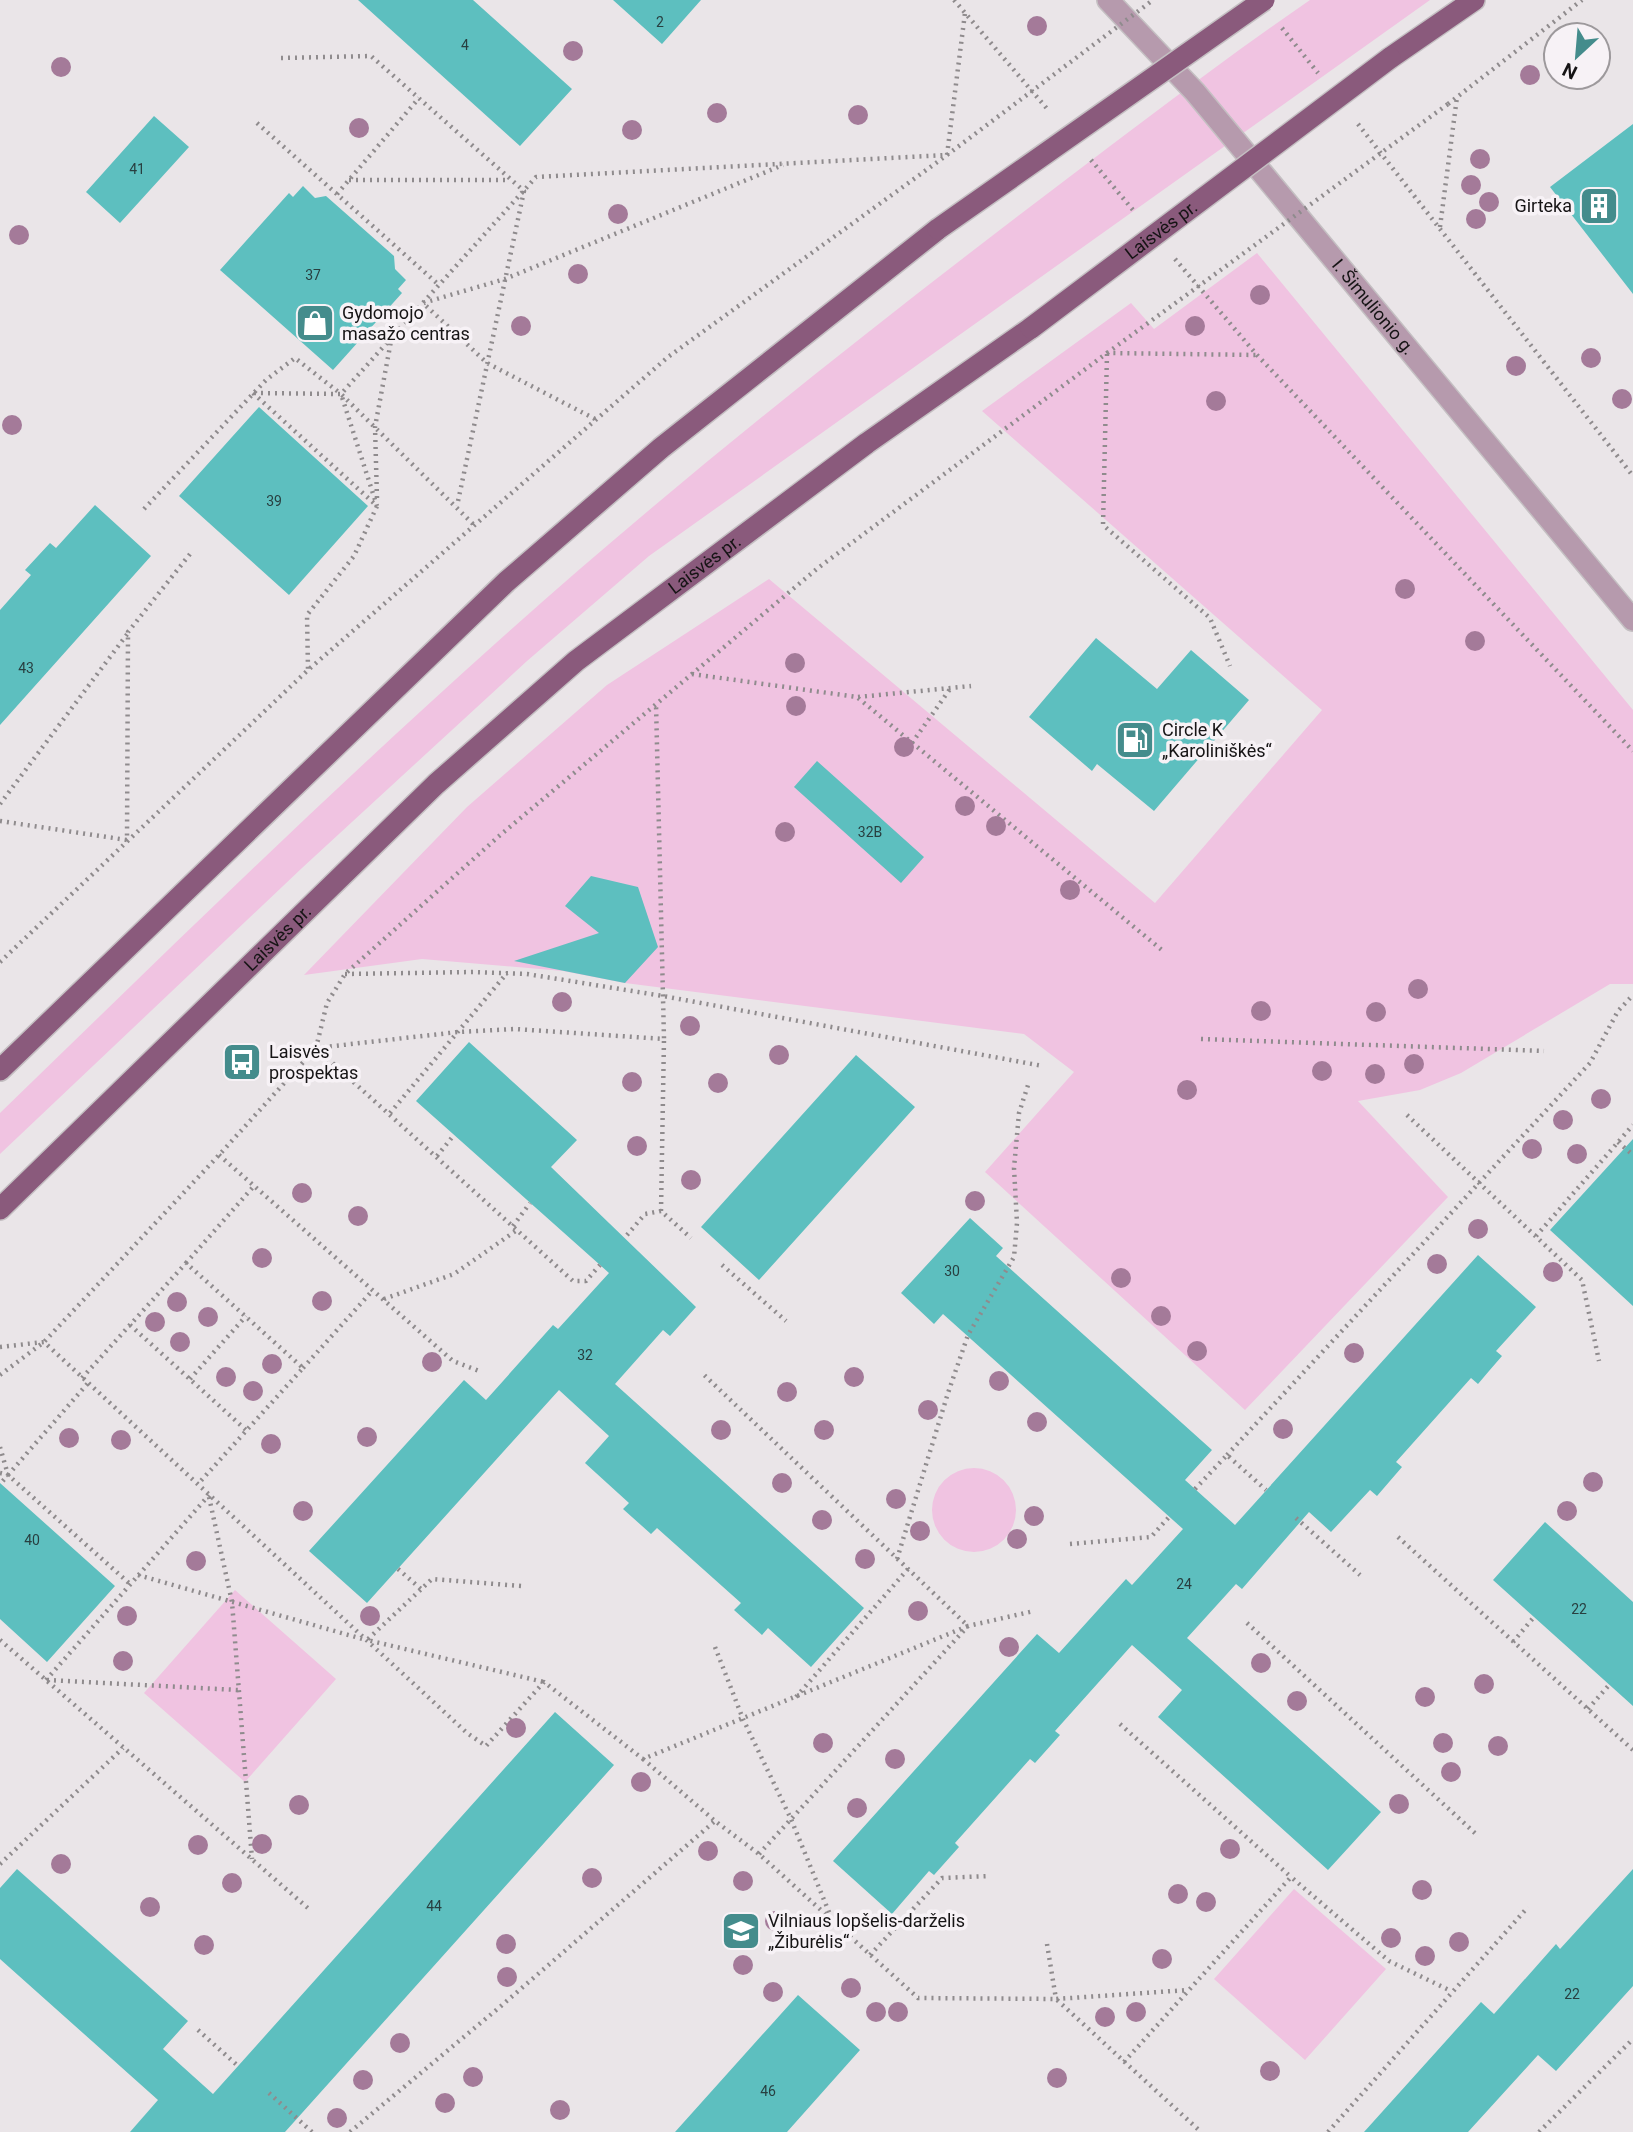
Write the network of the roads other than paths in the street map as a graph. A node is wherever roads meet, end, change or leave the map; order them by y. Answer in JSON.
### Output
{"nodes":[{"id":1,"x":1108,"y":0,"type":"edge"},
{"id":2,"x":1264,"y":0,"type":"edge"},
{"id":3,"x":1474,"y":0,"type":"edge"},
{"id":4,"x":1633,"y":620,"type":"edge"},
{"id":5,"x":0,"y":1070,"type":"edge"},
{"id":6,"x":0,"y":1209,"type":"edge"}],
"edges":[{"from":1,"to":4,"type":"street","name":"I. Šimulionio g."},
{"from":2,"to":5,"type":"main road","bridge":true},
{"from":3,"to":6,"type":"main road","name":"Laisvės pr.","bridge":true}]}
